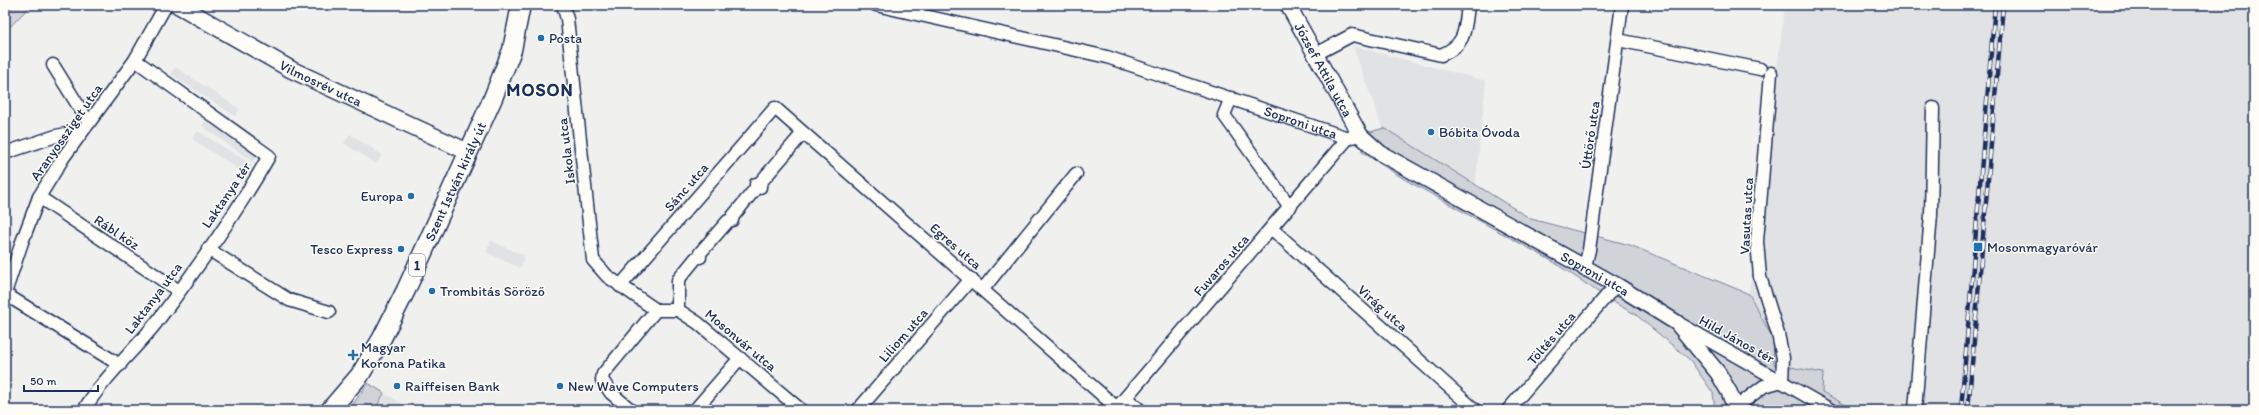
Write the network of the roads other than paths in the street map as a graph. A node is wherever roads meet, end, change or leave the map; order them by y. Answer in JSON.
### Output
{"nodes":[{"id":1,"x":166,"y":5,"type":"edge"},
{"id":2,"x":178,"y":5,"type":"edge"},
{"id":3,"x":521,"y":5,"type":"edge"},
{"id":4,"x":563,"y":5,"type":"edge"},
{"id":5,"x":876,"y":5,"type":"edge"},
{"id":6,"x":1288,"y":5,"type":"edge"},
{"id":7,"x":1468,"y":5,"type":"edge"},
{"id":8,"x":1622,"y":5,"type":"edge"},
{"id":9,"x":1618,"y":40,"type":"junction"},
{"id":10,"x":1316,"y":54,"type":"junction"},
{"id":11,"x":135,"y":60,"type":"junction"},
{"id":12,"x":53,"y":65,"type":"dead end"},
{"id":13,"x":1760,"y":69,"type":"dead end"},
{"id":14,"x":1772,"y":73,"type":"dead end"},
{"id":15,"x":1231,"y":98,"type":"junction"},
{"id":16,"x":775,"y":108,"type":"joint"},
{"id":17,"x":1933,"y":108,"type":"dead end"},
{"id":18,"x":85,"y":127,"type":"junction"},
{"id":19,"x":803,"y":133,"type":"junction"},
{"id":20,"x":1354,"y":136,"type":"junction"},
{"id":21,"x":468,"y":152,"type":"junction"},
{"id":22,"x":5,"y":153,"type":"edge"},
{"id":23,"x":1076,"y":174,"type":"dead end"},
{"id":24,"x":39,"y":197,"type":"junction"},
{"id":25,"x":1290,"y":207,"type":"junction"},
{"id":26,"x":1272,"y":229,"type":"junction"},
{"id":27,"x":208,"y":249,"type":"junction"},
{"id":28,"x":1584,"y":270,"type":"junction"},
{"id":29,"x":972,"y":279,"type":"junction"},
{"id":30,"x":620,"y":286,"type":"junction"},
{"id":31,"x":1616,"y":286,"type":"junction"},
{"id":32,"x":983,"y":289,"type":"junction"},
{"id":33,"x":179,"y":291,"type":"junction"},
{"id":34,"x":5,"y":293,"type":"edge"},
{"id":35,"x":656,"y":310,"type":"junction"},
{"id":36,"x":678,"y":310,"type":"junction"},
{"id":37,"x":330,"y":312,"type":"dead end"},
{"id":38,"x":1677,"y":323,"type":"junction"},
{"id":39,"x":740,"y":358,"type":"junction"},
{"id":40,"x":120,"y":365,"type":"junction"},
{"id":41,"x":1782,"y":381,"type":"junction"},
{"id":42,"x":1126,"y":398,"type":"junction"},
{"id":43,"x":1116,"y":409,"type":"edge"},
{"id":44,"x":1736,"y":409,"type":"edge"},
{"id":45,"x":84,"y":410,"type":"edge"},
{"id":46,"x":330,"y":410,"type":"edge"},
{"id":47,"x":631,"y":410,"type":"edge"},
{"id":48,"x":695,"y":410,"type":"edge"},
{"id":49,"x":801,"y":410,"type":"edge"},
{"id":50,"x":858,"y":410,"type":"edge"},
{"id":51,"x":1140,"y":410,"type":"edge"},
{"id":52,"x":1475,"y":410,"type":"edge"},
{"id":53,"x":1508,"y":410,"type":"edge"},
{"id":54,"x":1831,"y":410,"type":"edge"},
{"id":55,"x":1915,"y":410,"type":"edge"}],
"edges":[{"from":1,"to":11,"type":"street","name":"Aranyossziget utca"},
{"from":2,"to":21,"type":"main road","name":"Vilmosrév utca"},
{"from":3,"to":21,"type":"main road","name":"Szent István király út","number":"1"},
{"from":4,"to":30,"type":"street","name":"Iskola utca"},
{"from":5,"to":15,"type":"street","name":"Soproni utca"},
{"from":6,"to":10,"type":"street","name":"József Attila utca"},
{"from":7,"to":10,"type":"street"},
{"from":8,"to":9,"type":"street","name":"Úttörő utca"},
{"from":9,"to":13,"type":"street"},
{"from":9,"to":28,"type":"street","name":"Úttörő utca"},
{"from":10,"to":20,"type":"street","name":"József Attila utca"},
{"from":11,"to":18,"type":"street","name":"Aranyossziget utca"},
{"from":11,"to":27,"type":"street","name":"Laktanya tér"},
{"from":12,"to":18,"type":"street"},
{"from":14,"to":41,"type":"street","name":"Vasutas utca"},
{"from":15,"to":20,"type":"street","name":"Soproni utca"},
{"from":15,"to":25,"type":"street"},
{"from":16,"to":19,"type":"street","name":"Egres utca"},
{"from":16,"to":30,"type":"street","name":"Sánc utca"},
{"from":17,"to":55,"type":"street"},
{"from":18,"to":22,"type":"street"},
{"from":18,"to":24,"type":"street","name":"Aranyossziget utca"},
{"from":19,"to":29,"type":"street","name":"Egres utca"},
{"from":19,"to":36,"type":"street"},
{"from":20,"to":25,"type":"street","name":"Fuvaros utca"},
{"from":20,"to":28,"type":"street","name":"Soproni utca"},
{"from":21,"to":46,"type":"main road","name":"Szent István király út","number":"1"},
{"from":23,"to":32,"type":"street"},
{"from":24,"to":33,"type":"street","name":"Rábl köz"},
{"from":24,"to":34,"type":"street","name":"Aranyossziget utca"},
{"from":25,"to":26,"type":"street","name":"Fuvaros utca"},
{"from":26,"to":42,"type":"street","name":"Fuvaros utca"},
{"from":26,"to":52,"type":"street","name":"Virág utca"},
{"from":27,"to":33,"type":"street","name":"Laktanya utca"},
{"from":27,"to":37,"type":"street"},
{"from":28,"to":31,"type":"street","name":"Soproni utca"},
{"from":29,"to":32,"type":"street","name":"Egres utca"},
{"from":29,"to":50,"type":"street","name":"Liliom utca"},
{"from":30,"to":35,"type":"street","name":"Iskola utca"},
{"from":31,"to":38,"type":"street","name":"Soproni utca"},
{"from":31,"to":53,"type":"street","name":"Töltés utca"},
{"from":32,"to":43,"type":"street","name":"Egres utca"},
{"from":33,"to":40,"type":"street","name":"Laktanya utca"},
{"from":34,"to":40,"type":"street"},
{"from":35,"to":36,"type":"street"},
{"from":35,"to":47,"type":"street"},
{"from":36,"to":39,"type":"street","name":"Mosonvár utca"},
{"from":38,"to":41,"type":"street","name":"Hild János tér"},
{"from":38,"to":44,"type":"street","name":"Soproni utca"},
{"from":39,"to":48,"type":"street"},
{"from":39,"to":49,"type":"street","name":"Mosonvár utca"},
{"from":40,"to":45,"type":"street","name":"Laktanya utca"},
{"from":41,"to":44,"type":"street","name":"Hild János tér"},
{"from":41,"to":54,"type":"street","name":"Hild János tér"},
{"from":42,"to":43,"type":"street","name":"Fuvaros utca"},
{"from":42,"to":51,"type":"street"}]}
